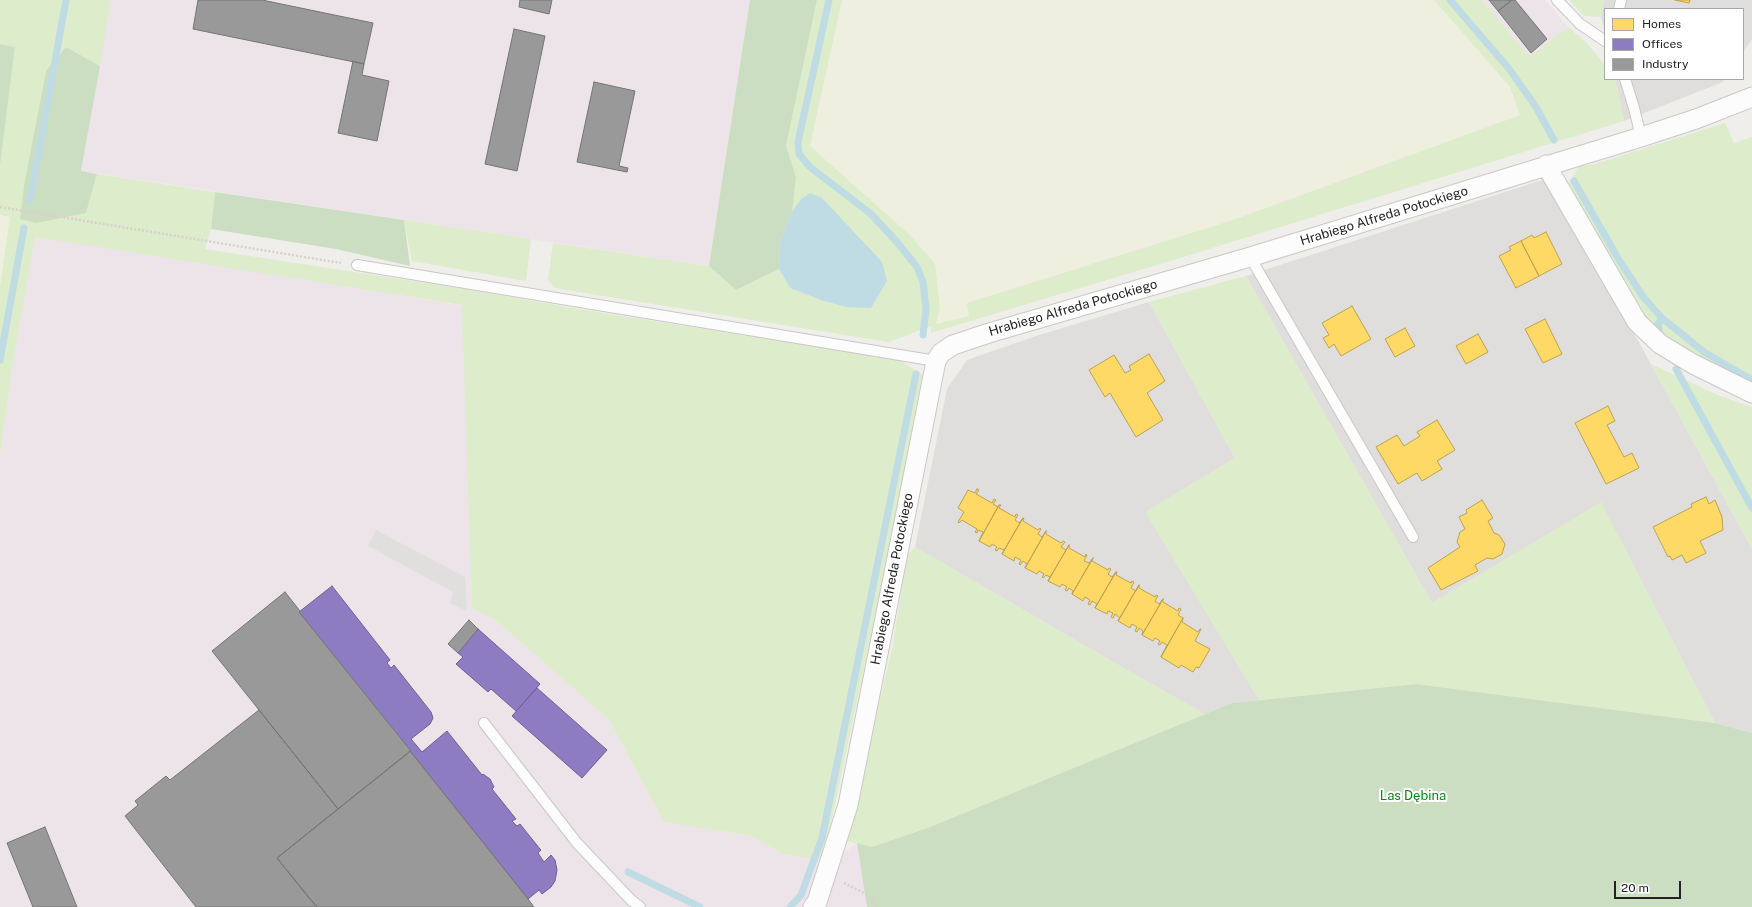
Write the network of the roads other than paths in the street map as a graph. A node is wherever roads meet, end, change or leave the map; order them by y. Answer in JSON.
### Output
{"nodes":[{"id":1,"x":1557,"y":0,"type":"edge"},
{"id":2,"x":1604,"y":41,"type":"edge"},
{"id":3,"x":1625,"y":80,"type":"edge"},
{"id":4,"x":1751,"y":101,"type":"edge"},
{"id":5,"x":1641,"y":137,"type":"junction"},
{"id":6,"x":1546,"y":165,"type":"junction"},
{"id":7,"x":1250,"y":257,"type":"junction"},
{"id":8,"x":357,"y":265,"type":"road end"},
{"id":9,"x":936,"y":361,"type":"junction"},
{"id":10,"x":1752,"y":393,"type":"edge"},
{"id":11,"x":1413,"y":537,"type":"dead end"},
{"id":12,"x":484,"y":723,"type":"dead end"},
{"id":13,"x":640,"y":907,"type":"edge"},
{"id":14,"x":813,"y":907,"type":"edge"}],
"edges":[{"from":1,"to":2,"type":"lane"},
{"from":3,"to":5,"type":"lane"},
{"from":4,"to":5,"type":"street","name":"Hrabiego Alfreda Potockiego"},
{"from":5,"to":6,"type":"street","name":"Hrabiego Alfreda Potockiego"},
{"from":6,"to":7,"type":"street","name":"Hrabiego Alfreda Potockiego"},
{"from":6,"to":10,"type":"street"},
{"from":7,"to":9,"type":"street","name":"Hrabiego Alfreda Potockiego"},
{"from":7,"to":11,"type":"lane"},
{"from":8,"to":9,"type":"lane"},
{"from":9,"to":14,"type":"street","name":"Hrabiego Alfreda Potockiego"},
{"from":12,"to":13,"type":"lane"}]}
